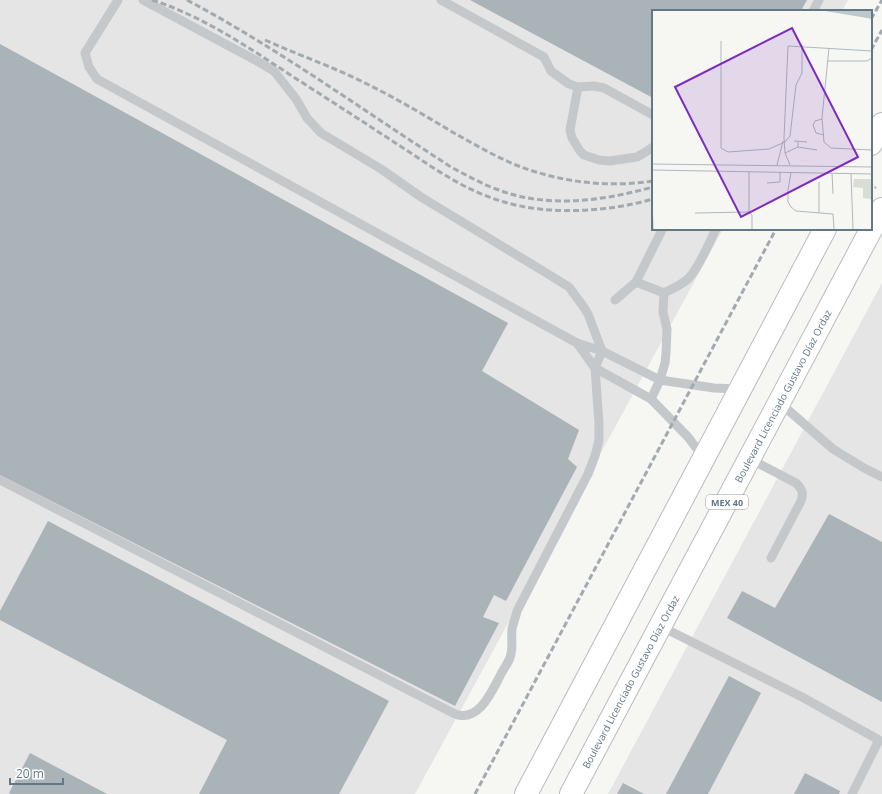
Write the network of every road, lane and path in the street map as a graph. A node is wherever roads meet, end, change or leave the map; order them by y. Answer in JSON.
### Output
{"nodes":[{"id":1,"x":118,"y":0,"type":"edge"},
{"id":2,"x":143,"y":0,"type":"edge"},
{"id":3,"x":441,"y":0,"type":"edge"},
{"id":4,"x":819,"y":0,"type":"edge"},
{"id":5,"x":814,"y":10,"type":"edge"},
{"id":6,"x":578,"y":87,"type":"junction"},
{"id":7,"x":652,"y":114,"type":"edge"},
{"id":8,"x":882,"y":124,"type":"edge"},
{"id":9,"x":872,"y":142,"type":"edge"},
{"id":10,"x":652,"y":148,"type":"edge"},
{"id":11,"x":872,"y":186,"type":"edge"},
{"id":12,"x":882,"y":191,"type":"edge"},
{"id":13,"x":882,"y":209,"type":"edge"},
{"id":14,"x":872,"y":228,"type":"edge"},
{"id":15,"x":662,"y":230,"type":"dead end"},
{"id":16,"x":715,"y":230,"type":"edge"},
{"id":17,"x":824,"y":230,"type":"edge"},
{"id":18,"x":871,"y":230,"type":"edge"},
{"id":19,"x":636,"y":282,"type":"junction"},
{"id":20,"x":664,"y":293,"type":"junction"},
{"id":21,"x":615,"y":300,"type":"dead end"},
{"id":22,"x":577,"y":344,"type":"junction"},
{"id":23,"x":602,"y":351,"type":"junction"},
{"id":24,"x":595,"y":368,"type":"junction"},
{"id":25,"x":660,"y":380,"type":"junction"},
{"id":26,"x":739,"y":389,"type":"junction"},
{"id":27,"x":651,"y":399,"type":"junction"},
{"id":28,"x":780,"y":403,"type":"junction"},
{"id":29,"x":704,"y":458,"type":"junction"},
{"id":30,"x":750,"y":459,"type":"junction"},
{"id":31,"x":882,"y":477,"type":"edge"},
{"id":32,"x":0,"y":480,"type":"edge"},
{"id":33,"x":771,"y":558,"type":"dead end"},
{"id":34,"x":660,"y":626,"type":"junction"},
{"id":35,"x":881,"y":739,"type":"edge"},
{"id":36,"x":526,"y":794,"type":"edge"},
{"id":37,"x":571,"y":794,"type":"edge"},
{"id":38,"x":852,"y":794,"type":"edge"}],
"edges":[{"from":1,"to":22,"type":"lane"},
{"from":2,"to":23,"type":"lane"},
{"from":3,"to":6,"type":"lane"},
{"from":4,"to":5,"type":"lane"},
{"from":6,"to":7,"type":"lane"},
{"from":6,"to":10,"type":"lane"},
{"from":8,"to":9,"type":"main road"},
{"from":11,"to":12,"type":"path"},
{"from":13,"to":14,"type":"main road","name":"Boulevard Licenciado Gustavo Díaz Ordaz","number":"MEX 40"},
{"from":15,"to":19,"type":"lane"},
{"from":16,"to":20,"type":"lane"},
{"from":17,"to":26,"type":"main road"},
{"from":18,"to":28,"type":"main road","name":"Boulevard Licenciado Gustavo Díaz Ordaz","number":"MEX 40"},
{"from":19,"to":20,"type":"lane"},
{"from":19,"to":21,"type":"lane"},
{"from":20,"to":25,"type":"lane"},
{"from":22,"to":23,"type":"lane"},
{"from":22,"to":24,"type":"lane"},
{"from":23,"to":24,"type":"lane"},
{"from":23,"to":25,"type":"lane"},
{"from":24,"to":27,"type":"lane"},
{"from":24,"to":32,"type":"lane"},
{"from":25,"to":26,"type":"lane"},
{"from":25,"to":27,"type":"lane"},
{"from":26,"to":29,"type":"main road"},
{"from":27,"to":29,"type":"lane"},
{"from":28,"to":30,"type":"main road","name":"Boulevard Licenciado Gustavo Díaz Ordaz","number":"MEX 40"},
{"from":28,"to":31,"type":"lane"},
{"from":29,"to":36,"type":"main road"},
{"from":30,"to":33,"type":"lane"},
{"from":30,"to":34,"type":"main road","name":"Boulevard Licenciado Gustavo Díaz Ordaz","number":"MEX 40"},
{"from":34,"to":35,"type":"lane"},
{"from":34,"to":37,"type":"main road","name":"Boulevard Licenciado Gustavo Díaz Ordaz","number":"MEX 40"},
{"from":35,"to":38,"type":"lane"}]}
